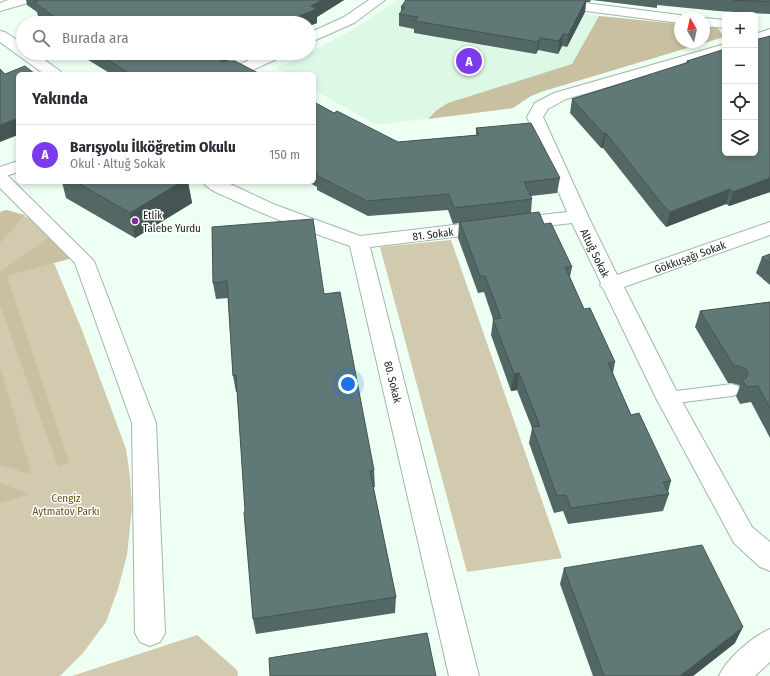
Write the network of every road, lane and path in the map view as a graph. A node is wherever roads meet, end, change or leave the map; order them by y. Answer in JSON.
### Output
{"nodes":[{"id":1,"x":22,"y":0,"type":"edge"},
{"id":2,"x":378,"y":0,"type":"edge"},
{"id":3,"x":531,"y":0,"type":"edge"},
{"id":4,"x":0,"y":7,"type":"edge"},
{"id":5,"x":674,"y":18,"type":"edge"},
{"id":6,"x":710,"y":23,"type":"edge"},
{"id":7,"x":722,"y":24,"type":"edge"},
{"id":8,"x":758,"y":27,"type":"edge"},
{"id":9,"x":770,"y":29,"type":"edge"},
{"id":10,"x":770,"y":33,"type":"edge"},
{"id":11,"x":0,"y":35,"type":"edge"},
{"id":12,"x":316,"y":36,"type":"edge"},
{"id":13,"x":758,"y":38,"type":"edge"},
{"id":14,"x":16,"y":46,"type":"edge"},
{"id":15,"x":722,"y":50,"type":"edge"},
{"id":16,"x":35,"y":60,"type":"edge"},
{"id":17,"x":262,"y":60,"type":"edge"},
{"id":18,"x":51,"y":72,"type":"edge"},
{"id":19,"x":235,"y":72,"type":"edge"},
{"id":20,"x":16,"y":167,"type":"edge"},
{"id":21,"x":0,"y":174,"type":"edge"},
{"id":22,"x":0,"y":178,"type":"edge"},
{"id":23,"x":216,"y":184,"type":"edge"},
{"id":24,"x":578,"y":216,"type":"junction"},
{"id":25,"x":770,"y":228,"type":"edge"},
{"id":26,"x":359,"y":242,"type":"junction"},
{"id":27,"x":610,"y":285,"type":"junction"},
{"id":28,"x":732,"y":390,"type":"dead end"},
{"id":29,"x":668,"y":398,"type":"junction"},
{"id":30,"x":770,"y":559,"type":"edge"},
{"id":31,"x":150,"y":633,"type":"dead end"},
{"id":32,"x":770,"y":644,"type":"edge"},
{"id":33,"x":464,"y":676,"type":"edge"},
{"id":34,"x":734,"y":676,"type":"edge"}],
"edges":[{"from":1,"to":4,"type":"street"},
{"from":2,"to":12,"type":"street"},
{"from":3,"to":5,"type":"street"},
{"from":6,"to":7,"type":"street"},
{"from":8,"to":9,"type":"street"},
{"from":10,"to":13,"type":"street"},
{"from":11,"to":14,"type":"street"},
{"from":15,"to":24,"type":"street","name":"Altuğ Sokak"},
{"from":16,"to":18,"type":"street"},
{"from":17,"to":19,"type":"street"},
{"from":20,"to":21,"type":"street"},
{"from":22,"to":31,"type":"street"},
{"from":23,"to":26,"type":"street"},
{"from":24,"to":26,"type":"street","name":"81. Sokak"},
{"from":24,"to":27,"type":"street","name":"Altuğ Sokak"},
{"from":25,"to":27,"type":"street","name":"Gökkuşağı Sokak"},
{"from":26,"to":33,"type":"street","name":"80. Sokak"},
{"from":27,"to":29,"type":"street","name":"Altuğ Sokak"},
{"from":28,"to":29,"type":"lane"},
{"from":29,"to":30,"type":"street","name":"Altuğ Sokak"},
{"from":32,"to":34,"type":"street"}]}
